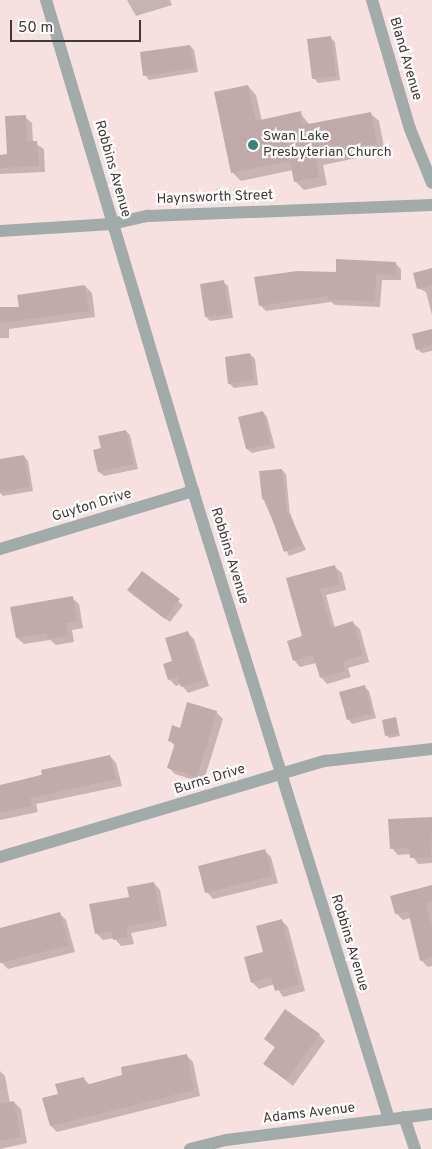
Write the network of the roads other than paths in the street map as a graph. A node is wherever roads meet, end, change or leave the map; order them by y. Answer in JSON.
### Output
{"nodes":[{"id":1,"x":46,"y":0,"type":"edge"},
{"id":2,"x":372,"y":0,"type":"edge"},
{"id":3,"x":432,"y":183,"type":"edge"},
{"id":4,"x":432,"y":205,"type":"edge"},
{"id":5,"x":112,"y":224,"type":"junction"},
{"id":6,"x":0,"y":232,"type":"edge"},
{"id":7,"x":193,"y":491,"type":"junction"},
{"id":8,"x":0,"y":549,"type":"edge"},
{"id":9,"x":432,"y":749,"type":"edge"},
{"id":10,"x":281,"y":774,"type":"junction"},
{"id":11,"x":0,"y":857,"type":"edge"},
{"id":12,"x":432,"y":1114,"type":"edge"},
{"id":13,"x":404,"y":1118,"type":"junction"},
{"id":14,"x":389,"y":1119,"type":"junction"},
{"id":15,"x":190,"y":1149,"type":"edge"},
{"id":16,"x":414,"y":1149,"type":"edge"}],
"edges":[{"from":1,"to":5,"type":"street","name":"Robbins Avenue"},
{"from":2,"to":3,"type":"street","name":"Bland Avenue"},
{"from":4,"to":5,"type":"street","name":"Haynsworth Street"},
{"from":5,"to":6,"type":"street","name":"Haynsworth Street"},
{"from":5,"to":7,"type":"street","name":"Robbins Avenue"},
{"from":7,"to":8,"type":"street","name":"Guyton Drive"},
{"from":7,"to":10,"type":"street","name":"Robbins Avenue"},
{"from":9,"to":10,"type":"street","name":"Burns Drive"},
{"from":10,"to":11,"type":"street","name":"Burns Drive"},
{"from":10,"to":14,"type":"street","name":"Robbins Avenue"},
{"from":12,"to":13,"type":"street","name":"Adams Avenue"},
{"from":13,"to":14,"type":"street","name":"Adams Avenue"},
{"from":13,"to":16,"type":"street"},
{"from":14,"to":15,"type":"street","name":"Adams Avenue"}]}
